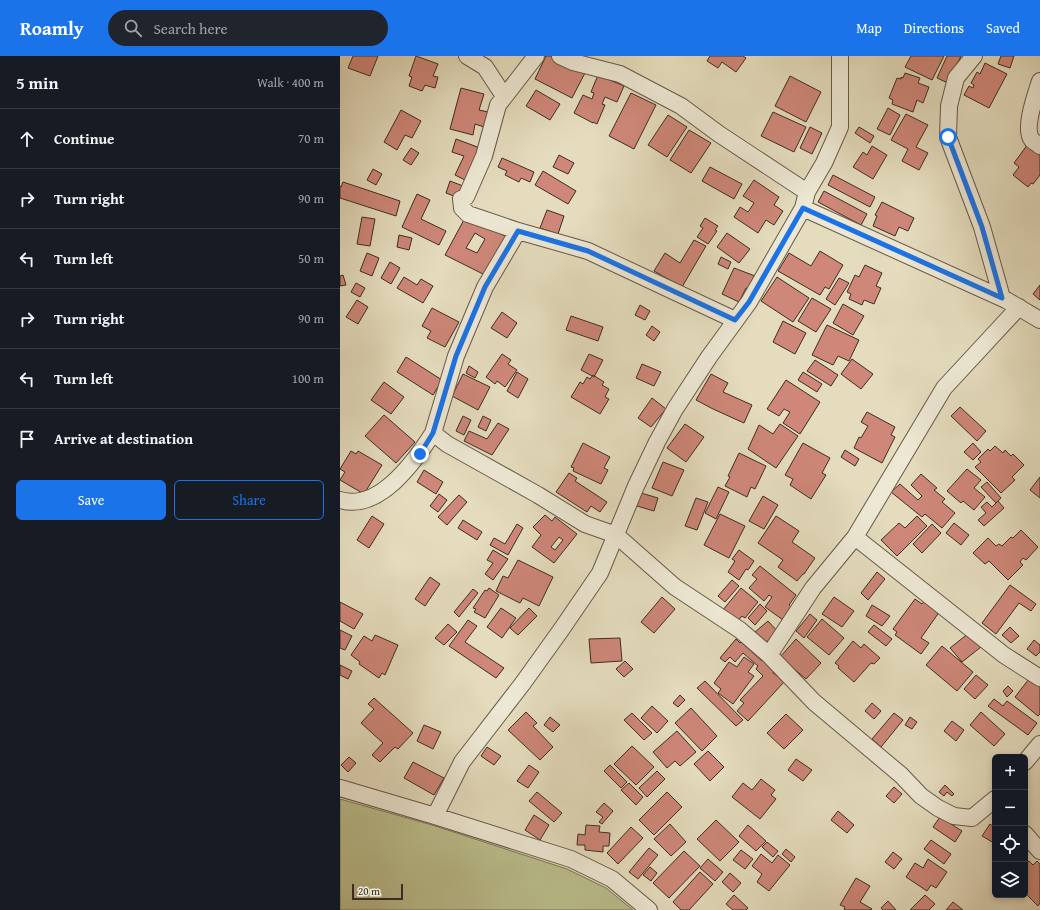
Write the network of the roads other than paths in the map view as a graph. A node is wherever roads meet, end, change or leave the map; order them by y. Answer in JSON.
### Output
{"nodes":[{"id":1,"x":467,"y":56,"type":"edge"},
{"id":2,"x":536,"y":56,"type":"edge"},
{"id":3,"x":560,"y":56,"type":"edge"},
{"id":4,"x":840,"y":56,"type":"edge"},
{"id":5,"x":974,"y":56,"type":"edge"},
{"id":6,"x":1040,"y":81,"type":"edge"},
{"id":7,"x":504,"y":96,"type":"junction"},
{"id":8,"x":1040,"y":146,"type":"edge"},
{"id":9,"x":807,"y":192,"type":"junction"},
{"id":10,"x":803,"y":208,"type":"junction"},
{"id":11,"x":518,"y":231,"type":"junction"},
{"id":12,"x":1002,"y":298,"type":"junction"},
{"id":13,"x":1019,"y":307,"type":"junction"},
{"id":14,"x":735,"y":320,"type":"junction"},
{"id":15,"x":1040,"y":320,"type":"edge"},
{"id":16,"x":433,"y":433,"type":"junction"},
{"id":17,"x":340,"y":500,"type":"edge"},
{"id":18,"x":616,"y":535,"type":"junction"},
{"id":19,"x":855,"y":537,"type":"junction"},
{"id":20,"x":769,"y":656,"type":"junction"},
{"id":21,"x":1040,"y":678,"type":"edge"},
{"id":22,"x":1040,"y":744,"type":"edge"},
{"id":23,"x":1028,"y":758,"type":"edge"},
{"id":24,"x":340,"y":788,"type":"edge"},
{"id":25,"x":992,"y":803,"type":"edge"},
{"id":26,"x":435,"y":816,"type":"junction"},
{"id":27,"x":1028,"y":837,"type":"edge"},
{"id":28,"x":1040,"y":851,"type":"edge"},
{"id":29,"x":649,"y":910,"type":"edge"}],
"edges":[{"from":1,"to":7,"type":"street"},
{"from":2,"to":7,"type":"street"},
{"from":3,"to":9,"type":"street"},
{"from":4,"to":9,"type":"street"},
{"from":5,"to":12,"type":"street"},
{"from":6,"to":8,"type":"street"},
{"from":7,"to":11,"type":"street"},
{"from":9,"to":10,"type":"street"},
{"from":10,"to":12,"type":"street"},
{"from":10,"to":14,"type":"street"},
{"from":11,"to":14,"type":"street"},
{"from":11,"to":16,"type":"street"},
{"from":12,"to":13,"type":"street"},
{"from":13,"to":15,"type":"street"},
{"from":13,"to":19,"type":"street"},
{"from":14,"to":18,"type":"street"},
{"from":16,"to":17,"type":"street"},
{"from":16,"to":18,"type":"street"},
{"from":18,"to":20,"type":"street"},
{"from":18,"to":26,"type":"street"},
{"from":19,"to":20,"type":"street"},
{"from":19,"to":21,"type":"street"},
{"from":20,"to":25,"type":"street"},
{"from":22,"to":23,"type":"street"},
{"from":24,"to":26,"type":"street"},
{"from":26,"to":29,"type":"street"},
{"from":27,"to":28,"type":"street"}]}
